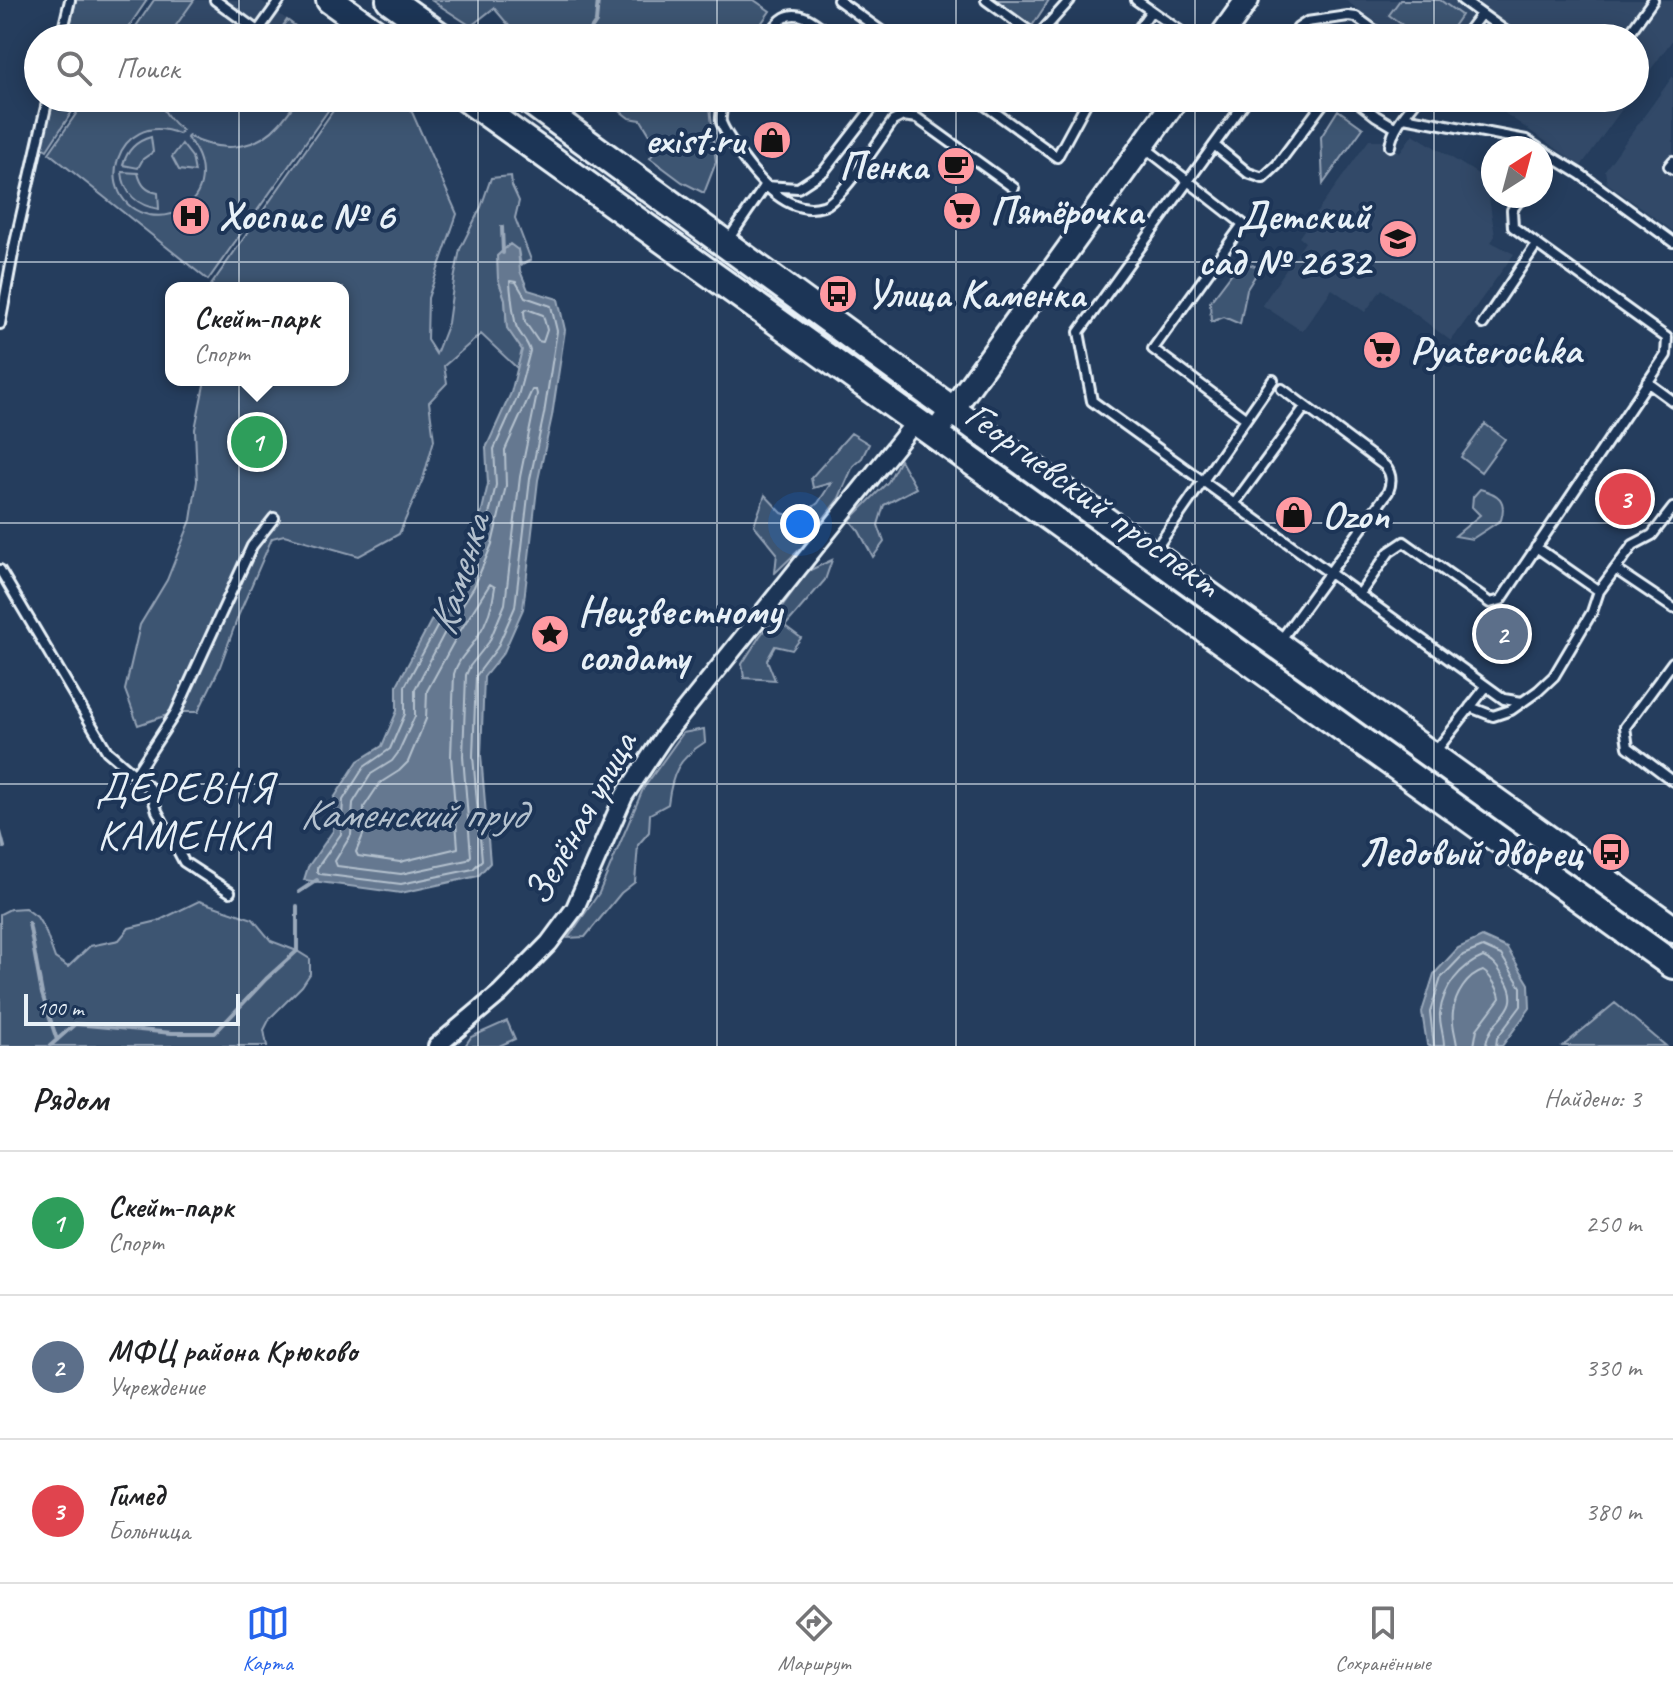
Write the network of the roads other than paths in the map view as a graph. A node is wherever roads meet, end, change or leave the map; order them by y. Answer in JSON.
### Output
{"nodes":[{"id":1,"x":70,"y":0,"type":"edge"},
{"id":2,"x":215,"y":0,"type":"edge"},
{"id":3,"x":280,"y":0,"type":"edge"},
{"id":4,"x":330,"y":0,"type":"edge"},
{"id":5,"x":390,"y":0,"type":"edge"},
{"id":6,"x":838,"y":0,"type":"edge"},
{"id":7,"x":986,"y":0,"type":"edge"},
{"id":8,"x":1070,"y":0,"type":"edge"},
{"id":9,"x":1136,"y":0,"type":"edge"},
{"id":10,"x":1247,"y":0,"type":"edge"},
{"id":11,"x":1462,"y":0,"type":"edge"},
{"id":12,"x":1653,"y":0,"type":"edge"},
{"id":13,"x":1151,"y":11,"type":"junction"},
{"id":14,"x":1481,"y":14,"type":"junction"},
{"id":15,"x":64,"y":24,"type":"edge"},
{"id":16,"x":248,"y":24,"type":"edge"},
{"id":17,"x":263,"y":24,"type":"edge"},
{"id":18,"x":363,"y":24,"type":"edge"},
{"id":19,"x":423,"y":24,"type":"edge"},
{"id":20,"x":777,"y":24,"type":"edge"},
{"id":21,"x":815,"y":24,"type":"edge"},
{"id":22,"x":871,"y":24,"type":"edge"},
{"id":23,"x":1019,"y":24,"type":"edge"},
{"id":24,"x":1049,"y":24,"type":"edge"},
{"id":25,"x":1142,"y":24,"type":"edge"},
{"id":26,"x":1170,"y":24,"type":"edge"},
{"id":27,"x":1230,"y":24,"type":"edge"},
{"id":28,"x":1304,"y":24,"type":"edge"},
{"id":29,"x":1366,"y":24,"type":"edge"},
{"id":30,"x":1474,"y":24,"type":"edge"},
{"id":31,"x":1495,"y":24,"type":"edge"},
{"id":32,"x":1636,"y":24,"type":"edge"},
{"id":33,"x":45,"y":112,"type":"edge"},
{"id":34,"x":486,"y":112,"type":"edge"},
{"id":35,"x":545,"y":112,"type":"edge"},
{"id":36,"x":722,"y":112,"type":"edge"},
{"id":37,"x":869,"y":112,"type":"edge"},
{"id":38,"x":994,"y":112,"type":"edge"},
{"id":39,"x":1081,"y":112,"type":"edge"},
{"id":40,"x":1167,"y":112,"type":"edge"},
{"id":41,"x":1238,"y":112,"type":"edge"},
{"id":42,"x":1317,"y":112,"type":"edge"},
{"id":43,"x":1371,"y":112,"type":"edge"},
{"id":44,"x":1408,"y":112,"type":"edge"},
{"id":45,"x":1404,"y":117,"type":"junction"},
{"id":46,"x":1396,"y":128,"type":"junction"},
{"id":47,"x":1505,"y":136,"type":"edge"},
{"id":48,"x":1214,"y":145,"type":"junction"},
{"id":49,"x":1142,"y":146,"type":"junction"},
{"id":50,"x":1390,"y":146,"type":"dead end"},
{"id":51,"x":1553,"y":158,"type":"edge"},
{"id":52,"x":1673,"y":161,"type":"edge"},
{"id":53,"x":1673,"y":169,"type":"edge"},
{"id":54,"x":1188,"y":181,"type":"junction"},
{"id":55,"x":765,"y":186,"type":"junction"},
{"id":56,"x":1014,"y":188,"type":"dead end"},
{"id":57,"x":1513,"y":208,"type":"edge"},
{"id":58,"x":1673,"y":242,"type":"edge"},
{"id":59,"x":725,"y":244,"type":"junction"},
{"id":60,"x":1536,"y":245,"type":"junction"},
{"id":61,"x":771,"y":279,"type":"junction"},
{"id":62,"x":752,"y":303,"type":"junction"},
{"id":63,"x":0,"y":324,"type":"edge"},
{"id":64,"x":1483,"y":324,"type":"dead end"},
{"id":65,"x":1273,"y":380,"type":"dead end"},
{"id":66,"x":1647,"y":382,"type":"junction"},
{"id":67,"x":1282,"y":389,"type":"dead end"},
{"id":68,"x":1673,"y":401,"type":"edge"},
{"id":69,"x":1305,"y":407,"type":"junction"},
{"id":70,"x":953,"y":410,"type":"junction"},
{"id":71,"x":1245,"y":418,"type":"junction"},
{"id":72,"x":925,"y":428,"type":"junction"},
{"id":73,"x":1203,"y":481,"type":"junction"},
{"id":74,"x":1234,"y":504,"type":"junction"},
{"id":75,"x":1673,"y":508,"type":"edge"},
{"id":76,"x":274,"y":518,"type":"dead end"},
{"id":77,"x":1536,"y":547,"type":"junction"},
{"id":78,"x":1152,"y":554,"type":"junction"},
{"id":79,"x":1615,"y":569,"type":"junction"},
{"id":80,"x":0,"y":570,"type":"edge"},
{"id":81,"x":1329,"y":572,"type":"junction"},
{"id":82,"x":1135,"y":579,"type":"junction"},
{"id":83,"x":1599,"y":591,"type":"junction"},
{"id":84,"x":1359,"y":595,"type":"junction"},
{"id":85,"x":1673,"y":608,"type":"edge"},
{"id":86,"x":1277,"y":645,"type":"junction"},
{"id":87,"x":1673,"y":662,"type":"edge"},
{"id":88,"x":1486,"y":687,"type":"junction"},
{"id":89,"x":1522,"y":702,"type":"junction"},
{"id":90,"x":1470,"y":707,"type":"junction"},
{"id":91,"x":1432,"y":755,"type":"junction"},
{"id":92,"x":135,"y":775,"type":"junction"},
{"id":93,"x":1413,"y":778,"type":"junction"},
{"id":94,"x":1673,"y":781,"type":"edge"},
{"id":95,"x":230,"y":892,"type":"dead end"},
{"id":96,"x":1673,"y":929,"type":"edge"},
{"id":97,"x":1673,"y":965,"type":"edge"},
{"id":98,"x":437,"y":1046,"type":"edge"}],
"edges":[{"from":1,"to":15,"type":"lane"},
{"from":2,"to":16,"type":"lane"},
{"from":3,"to":17,"type":"lane"},
{"from":4,"to":18,"type":"main road"},
{"from":5,"to":19,"type":"main road"},
{"from":6,"to":22,"type":"lane"},
{"from":7,"to":23,"type":"lane"},
{"from":8,"to":24,"type":"lane"},
{"from":9,"to":13,"type":"lane"},
{"from":10,"to":27,"type":"main road"},
{"from":11,"to":14,"type":"lane"},
{"from":12,"to":32,"type":"lane"},
{"from":13,"to":25,"type":"lane"},
{"from":13,"to":26,"type":"lane"},
{"from":14,"to":30,"type":"lane"},
{"from":14,"to":31,"type":"lane"},
{"from":20,"to":21,"type":"lane"},
{"from":28,"to":29,"type":"lane"},
{"from":33,"to":63,"type":"lane"},
{"from":34,"to":62,"type":"main road","name":"Георгиевский проспект"},
{"from":35,"to":59,"type":"main road","name":"Георгиевский проспект"},
{"from":36,"to":55,"type":"lane"},
{"from":37,"to":55,"type":"lane"},
{"from":38,"to":39,"type":"lane"},
{"from":40,"to":49,"type":"main road"},
{"from":41,"to":48,"type":"lane"},
{"from":42,"to":48,"type":"lane"},
{"from":43,"to":46,"type":"lane"},
{"from":44,"to":45,"type":"lane"},
{"from":45,"to":46,"type":"lane"},
{"from":45,"to":47,"type":"lane"},
{"from":46,"to":50,"type":"lane"},
{"from":48,"to":54,"type":"lane"},
{"from":49,"to":54,"type":"lane"},
{"from":49,"to":70,"type":"main road"},
{"from":51,"to":58,"type":"lane"},
{"from":52,"to":53,"type":"lane"},
{"from":54,"to":71,"type":"lane"},
{"from":54,"to":73,"type":"lane"},
{"from":55,"to":56,"type":"lane"},
{"from":55,"to":59,"type":"lane"},
{"from":57,"to":60,"type":"lane"},
{"from":59,"to":61,"type":"main road","name":"Георгиевский проспект"},
{"from":60,"to":64,"type":"lane"},
{"from":60,"to":66,"type":"lane"},
{"from":61,"to":62,"type":"street"},
{"from":61,"to":70,"type":"main road","name":"Георгиевский проспект"},
{"from":62,"to":72,"type":"main road","name":"Георгиевский проспект"},
{"from":65,"to":71,"type":"lane"},
{"from":66,"to":68,"type":"lane"},
{"from":66,"to":77,"type":"lane"},
{"from":67,"to":69,"type":"lane"},
{"from":69,"to":74,"type":"lane"},
{"from":69,"to":81,"type":"lane"},
{"from":70,"to":72,"type":"main road"},
{"from":70,"to":78,"type":"main road","name":"Георгиевский проспект"},
{"from":71,"to":73,"type":"lane"},
{"from":72,"to":82,"type":"main road","name":"Георгиевский проспект"},
{"from":72,"to":98,"type":"street","name":"Зелёная улица"},
{"from":73,"to":74,"type":"lane"},
{"from":73,"to":78,"type":"lane"},
{"from":74,"to":81,"type":"lane"},
{"from":75,"to":79,"type":"lane"},
{"from":76,"to":92,"type":"lane"},
{"from":77,"to":83,"type":"lane"},
{"from":77,"to":84,"type":"lane"},
{"from":78,"to":82,"type":"street"},
{"from":78,"to":86,"type":"main road","name":"Георгиевский проспект"},
{"from":79,"to":83,"type":"lane"},
{"from":79,"to":85,"type":"lane"},
{"from":80,"to":92,"type":"lane"},
{"from":81,"to":84,"type":"lane"},
{"from":81,"to":86,"type":"lane"},
{"from":82,"to":93,"type":"main road","name":"Георгиевский проспект"},
{"from":83,"to":89,"type":"lane"},
{"from":84,"to":88,"type":"lane"},
{"from":86,"to":91,"type":"main road","name":"Георгиевский проспект"},
{"from":87,"to":94,"type":"lane"},
{"from":88,"to":89,"type":"lane"},
{"from":88,"to":90,"type":"lane"},
{"from":89,"to":90,"type":"lane"},
{"from":90,"to":91,"type":"lane"},
{"from":91,"to":93,"type":"street"},
{"from":91,"to":96,"type":"main road","name":"Георгиевский проспект"},
{"from":92,"to":95,"type":"lane"},
{"from":93,"to":97,"type":"main road","name":"Георгиевский проспект"}]}
